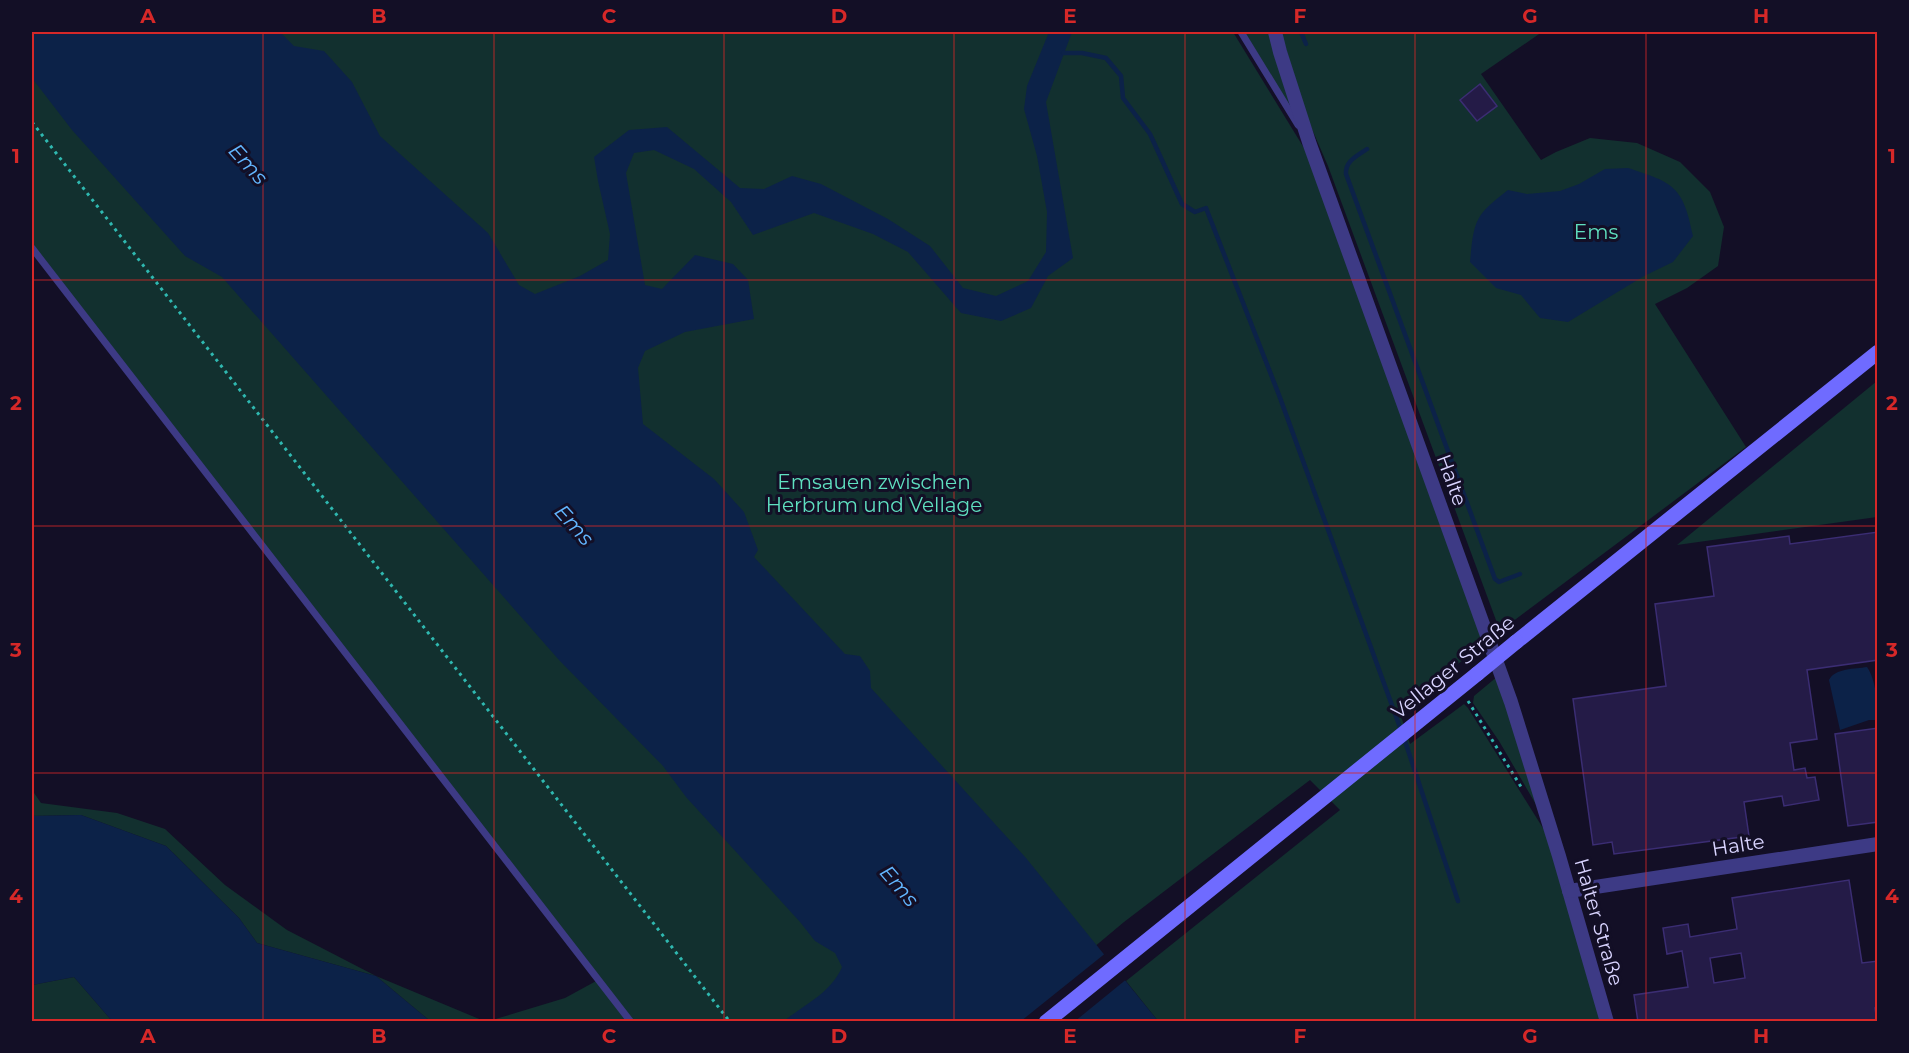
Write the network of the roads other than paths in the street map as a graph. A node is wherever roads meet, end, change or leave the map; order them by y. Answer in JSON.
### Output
{"nodes":[{"id":1,"x":1241,"y":32,"type":"edge"},
{"id":2,"x":1275,"y":32,"type":"edge"},
{"id":3,"x":1309,"y":142,"type":"junction"},
{"id":4,"x":32,"y":248,"type":"edge"},
{"id":5,"x":1878,"y":352,"type":"edge"},
{"id":6,"x":1552,"y":833,"type":"joint"},
{"id":7,"x":1878,"y":844,"type":"edge"},
{"id":8,"x":1569,"y":891,"type":"junction"},
{"id":9,"x":1050,"y":1018,"type":"edge"},
{"id":10,"x":631,"y":1022,"type":"edge"},
{"id":11,"x":1607,"y":1022,"type":"edge"}],
"edges":[{"from":1,"to":3,"type":"lane"},
{"from":2,"to":3,"type":"street","name":"Halte"},
{"from":3,"to":6,"type":"street","name":"Halte"},
{"from":4,"to":10,"type":"lane"},
{"from":5,"to":9,"type":"main road","name":"Vellager Straße","bridge":true},
{"from":6,"to":8,"type":"street","name":"Halter Straße"},
{"from":7,"to":8,"type":"street","name":"Halte"},
{"from":8,"to":11,"type":"street","name":"Halter Straße"}]}
